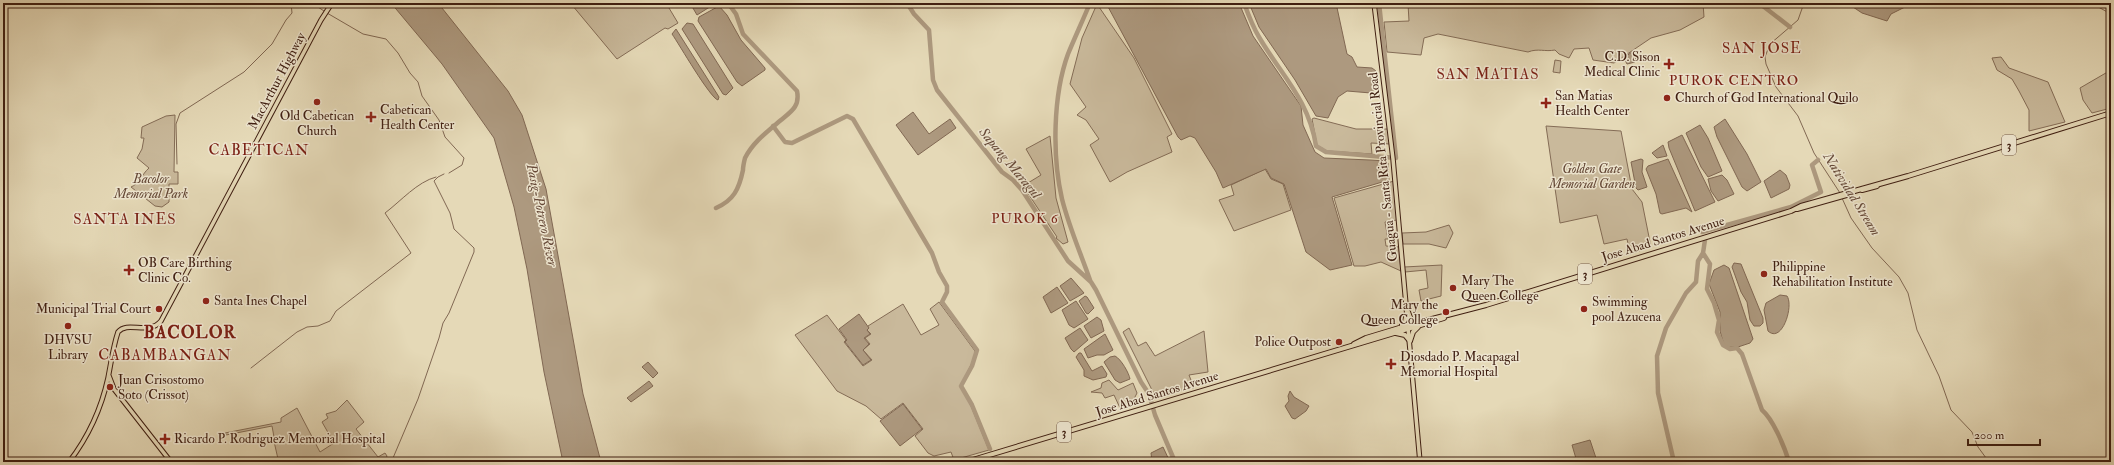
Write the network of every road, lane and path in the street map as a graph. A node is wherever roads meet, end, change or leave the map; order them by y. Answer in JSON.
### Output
{"nodes":[{"id":1,"x":332,"y":3,"type":"edge"},
{"id":2,"x":1374,"y":3,"type":"edge"},
{"id":3,"x":2111,"y":113,"type":"edge"},
{"id":4,"x":1408,"y":312,"type":"junction"},
{"id":5,"x":1422,"y":323,"type":"junction"},
{"id":6,"x":1409,"y":327,"type":"junction"},
{"id":7,"x":1392,"y":332,"type":"junction"},
{"id":8,"x":1410,"y":341,"type":"junction"},
{"id":9,"x":109,"y":375,"type":"junction"},
{"id":10,"x":114,"y":389,"type":"junction"},
{"id":11,"x":105,"y":393,"type":"junction"},
{"id":12,"x":69,"y":462,"type":"edge"},
{"id":13,"x":171,"y":462,"type":"edge"},
{"id":14,"x":966,"y":462,"type":"edge"},
{"id":15,"x":1420,"y":462,"type":"edge"}],
"edges":[{"from":1,"to":9,"type":"main road","name":"MacArthur Highway"},
{"from":2,"to":4,"type":"main road","name":"Guagua - Santa Rita Provincial Road"},
{"from":3,"to":5,"type":"highway","name":"Jose Abad Santos Avenue","number":"3"},
{"from":4,"to":5,"type":"highway"},
{"from":4,"to":6,"type":"main road","name":"Guagua - Santa Rita Provincial Road"},
{"from":4,"to":7,"type":"highway"},
{"from":5,"to":6,"type":"highway","name":"Jose Abad Santos Avenue","number":"3"},
{"from":5,"to":8,"type":"highway"},
{"from":6,"to":7,"type":"highway","name":"Jose Abad Santos Avenue","number":"3"},
{"from":6,"to":8,"type":"main road","name":"Guagua - Santa Rita Provincial Road"},
{"from":7,"to":8,"type":"highway"},
{"from":7,"to":14,"type":"highway","name":"Jose Abad Santos Avenue","number":"3"},
{"from":8,"to":15,"type":"main road","name":"Guagua - Santa Rita Provincial Road"},
{"from":9,"to":10,"type":"main road"},
{"from":9,"to":11,"type":"main road","name":"MacArthur Highway"},
{"from":10,"to":11,"type":"main road"},
{"from":10,"to":13,"type":"main road"},
{"from":11,"to":12,"type":"main road","name":"MacArthur Highway"}]}
